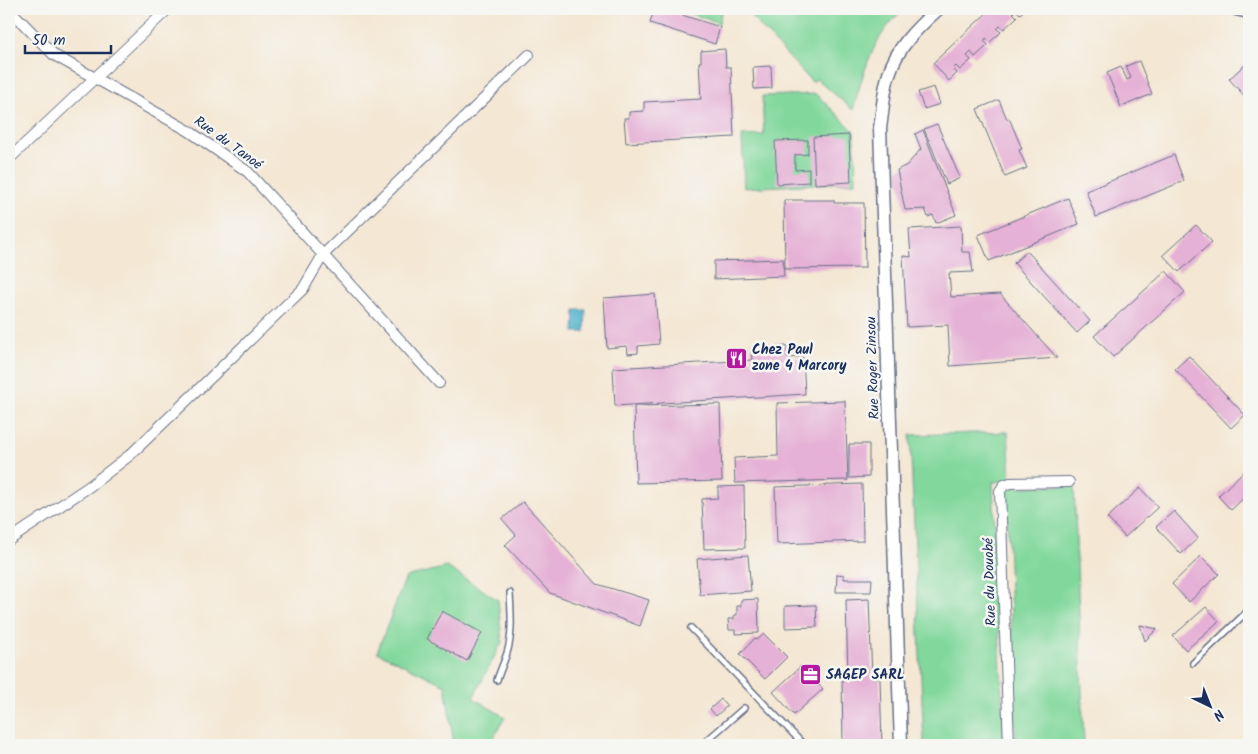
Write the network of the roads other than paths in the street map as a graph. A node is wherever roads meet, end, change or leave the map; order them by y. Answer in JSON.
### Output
{"nodes":[{"id":1,"x":10,"y":9,"type":"edge"},
{"id":2,"x":168,"y":9,"type":"edge"},
{"id":3,"x":938,"y":9,"type":"edge"},
{"id":4,"x":1236,"y":9,"type":"edge"},
{"id":5,"x":1249,"y":12,"type":"edge"},
{"id":6,"x":529,"y":55,"type":"dead end"},
{"id":7,"x":94,"y":78,"type":"junction"},
{"id":8,"x":9,"y":159,"type":"edge"},
{"id":9,"x":323,"y":255,"type":"junction"},
{"id":10,"x":439,"y":383,"type":"dead end"},
{"id":11,"x":1070,"y":482,"type":"dead end"},
{"id":12,"x":9,"y":540,"type":"edge"},
{"id":13,"x":510,"y":593,"type":"dead end"},
{"id":14,"x":1249,"y":610,"type":"edge"},
{"id":15,"x":691,"y":628,"type":"dead end"},
{"id":16,"x":1193,"y":663,"type":"dead end"},
{"id":17,"x":496,"y":680,"type":"dead end"},
{"id":18,"x":744,"y":708,"type":"dead end"},
{"id":19,"x":704,"y":743,"type":"dead end"},
{"id":20,"x":804,"y":745,"type":"edge"},
{"id":21,"x":901,"y":745,"type":"edge"},
{"id":22,"x":1009,"y":745,"type":"edge"}],
"edges":[{"from":1,"to":7,"type":"street","name":"Rue du Tanoé"},
{"from":2,"to":7,"type":"street"},
{"from":3,"to":21,"type":"street","name":"Rue Roger Zinsou"},
{"from":4,"to":5,"type":"street"},
{"from":6,"to":9,"type":"street"},
{"from":7,"to":8,"type":"street"},
{"from":7,"to":9,"type":"street","name":"Rue du Tanoé"},
{"from":9,"to":10,"type":"street","name":"Rue du Tanoé"},
{"from":9,"to":12,"type":"street"},
{"from":11,"to":22,"type":"street","name":"Rue du Douobé"},
{"from":13,"to":17,"type":"lane"},
{"from":14,"to":16,"type":"lane"},
{"from":15,"to":20,"type":"lane"},
{"from":18,"to":19,"type":"lane"}]}
